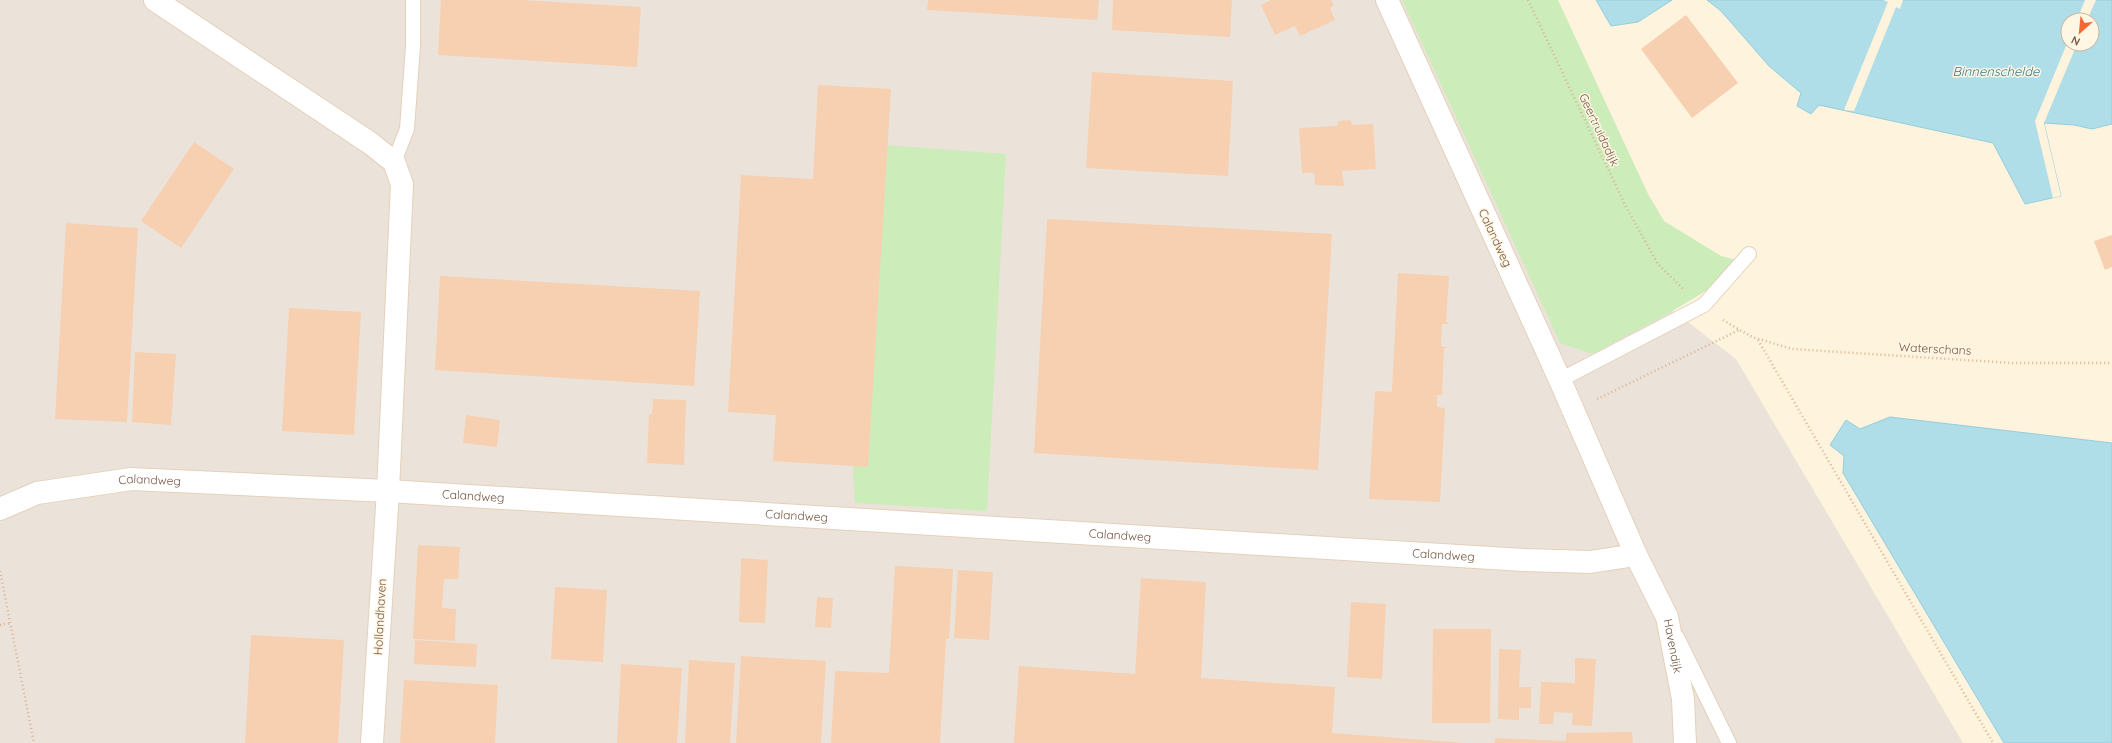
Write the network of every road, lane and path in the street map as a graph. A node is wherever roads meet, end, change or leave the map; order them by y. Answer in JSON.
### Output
{"nodes":[{"id":1,"x":156,"y":0,"type":"edge"},
{"id":2,"x":413,"y":0,"type":"edge"},
{"id":3,"x":1387,"y":0,"type":"edge"},
{"id":4,"x":1528,"y":0,"type":"edge"},
{"id":5,"x":394,"y":162,"type":"junction"},
{"id":6,"x":1749,"y":254,"type":"dead end"},
{"id":7,"x":1658,"y":264,"type":"dead end"},
{"id":8,"x":1739,"y":330,"type":"dead end"},
{"id":9,"x":2112,"y":363,"type":"edge"},
{"id":10,"x":1560,"y":380,"type":"junction"},
{"id":11,"x":1574,"y":411,"type":"junction"},
{"id":12,"x":388,"y":491,"type":"junction"},
{"id":13,"x":0,"y":508,"type":"edge"},
{"id":14,"x":1636,"y":555,"type":"junction"},
{"id":15,"x":0,"y":571,"type":"edge"},
{"id":16,"x":1667,"y":617,"type":"junction"},
{"id":17,"x":10,"y":623,"type":"junction"},
{"id":18,"x":0,"y":625,"type":"edge"},
{"id":19,"x":34,"y":743,"type":"edge"},
{"id":20,"x":372,"y":743,"type":"edge"},
{"id":21,"x":1685,"y":743,"type":"edge"},
{"id":22,"x":1730,"y":743,"type":"edge"},
{"id":23,"x":1993,"y":743,"type":"edge"}],
"edges":[{"from":1,"to":5,"type":"street"},
{"from":2,"to":5,"type":"lane"},
{"from":3,"to":10,"type":"street","name":"Calandweg"},
{"from":4,"to":7,"type":"path","name":"Geertruidadijk"},
{"from":5,"to":12,"type":"street","name":"Hollandhaven"},
{"from":6,"to":10,"type":"lane"},
{"from":8,"to":11,"type":"path"},
{"from":9,"to":23,"type":"path","name":"Waterschans"},
{"from":10,"to":11,"type":"street","name":"Calandweg"},
{"from":11,"to":14,"type":"street","name":"Calandweg"},
{"from":12,"to":13,"type":"street","name":"Calandweg"},
{"from":12,"to":14,"type":"street","name":"Calandweg"},
{"from":12,"to":20,"type":"street","name":"Hollandhaven"},
{"from":14,"to":16,"type":"street","name":"Havendijk"},
{"from":15,"to":17,"type":"path"},
{"from":16,"to":21,"type":"street","name":"Havendijk"},
{"from":16,"to":22,"type":"lane"},
{"from":17,"to":18,"type":"path"},
{"from":17,"to":19,"type":"path"}]}
